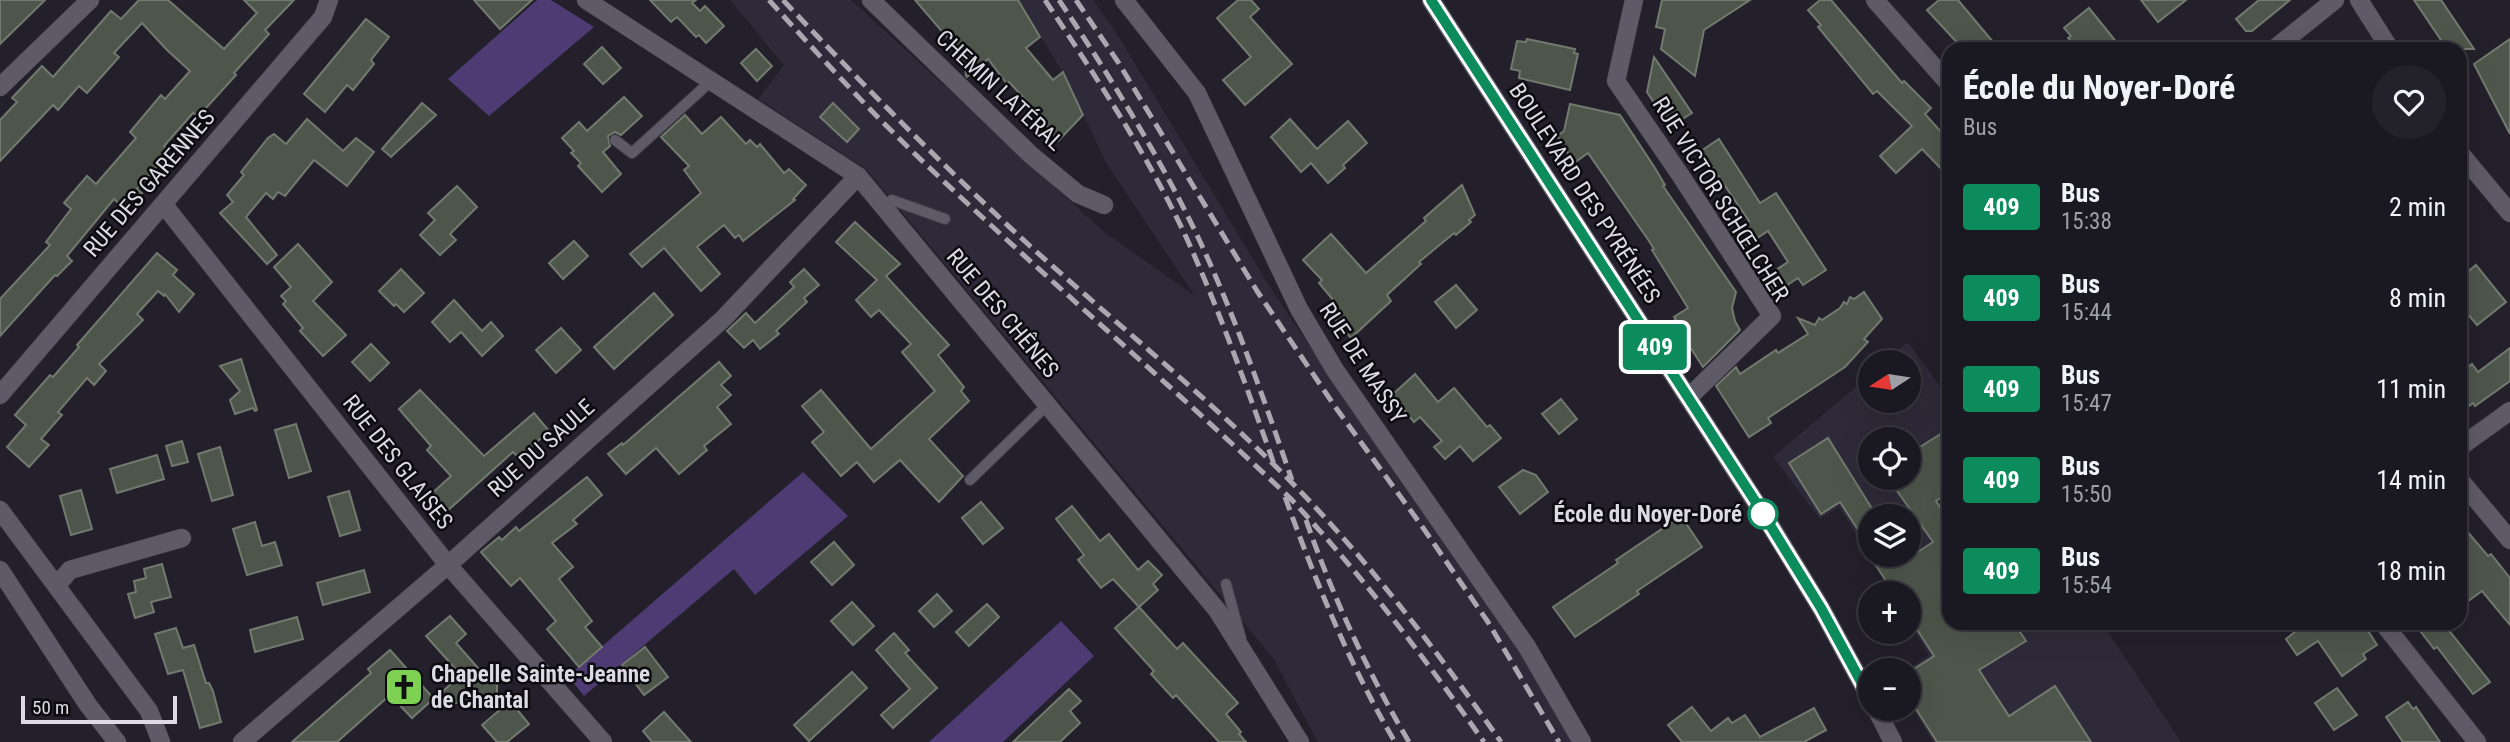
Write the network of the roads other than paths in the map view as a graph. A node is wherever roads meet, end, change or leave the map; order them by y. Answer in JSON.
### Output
{"nodes":[{"id":1,"x":90,"y":0,"type":"edge"},
{"id":2,"x":329,"y":0,"type":"edge"},
{"id":3,"x":586,"y":0,"type":"edge"},
{"id":4,"x":871,"y":0,"type":"edge"},
{"id":5,"x":1124,"y":0,"type":"edge"},
{"id":6,"x":1432,"y":0,"type":"edge"},
{"id":7,"x":1634,"y":0,"type":"edge"},
{"id":8,"x":1875,"y":0,"type":"edge"},
{"id":9,"x":2335,"y":0,"type":"edge"},
{"id":10,"x":2359,"y":0,"type":"edge"},
{"id":11,"x":2283,"y":42,"type":"edge"},
{"id":12,"x":2386,"y":42,"type":"edge"},
{"id":13,"x":1942,"y":76,"type":"edge"},
{"id":14,"x":711,"y":81,"type":"junction"},
{"id":15,"x":0,"y":87,"type":"edge"},
{"id":16,"x":615,"y":140,"type":"dead end"},
{"id":17,"x":2467,"y":161,"type":"edge"},
{"id":18,"x":858,"y":176,"type":"junction"},
{"id":19,"x":164,"y":205,"type":"junction"},
{"id":20,"x":1104,"y":205,"type":"dead end"},
{"id":21,"x":883,"y":207,"type":"junction"},
{"id":22,"x":2510,"y":213,"type":"edge"},
{"id":23,"x":945,"y":219,"type":"dead end"},
{"id":24,"x":0,"y":395,"type":"edge"},
{"id":25,"x":1688,"y":398,"type":"junction"},
{"id":26,"x":1047,"y":404,"type":"junction"},
{"id":27,"x":2510,"y":411,"type":"edge"},
{"id":28,"x":2467,"y":442,"type":"edge"},
{"id":29,"x":970,"y":480,"type":"dead end"},
{"id":30,"x":2467,"y":488,"type":"edge"},
{"id":31,"x":0,"y":510,"type":"edge"},
{"id":32,"x":0,"y":528,"type":"edge"},
{"id":33,"x":183,"y":538,"type":"dead end"},
{"id":34,"x":2510,"y":540,"type":"edge"},
{"id":35,"x":33,"y":557,"type":"junction"},
{"id":36,"x":448,"y":565,"type":"junction"},
{"id":37,"x":0,"y":570,"type":"edge"},
{"id":38,"x":1226,"y":584,"type":"dead end"},
{"id":39,"x":57,"y":585,"type":"junction"},
{"id":40,"x":2389,"y":630,"type":"edge"},
{"id":41,"x":1244,"y":653,"type":"junction"},
{"id":42,"x":1858,"y":676,"type":"edge"},
{"id":43,"x":1882,"y":721,"type":"edge"},
{"id":44,"x":117,"y":742,"type":"edge"},
{"id":45,"x":161,"y":742,"type":"edge"},
{"id":46,"x":242,"y":742,"type":"edge"},
{"id":47,"x":603,"y":742,"type":"edge"},
{"id":48,"x":1300,"y":742,"type":"edge"},
{"id":49,"x":1582,"y":742,"type":"edge"},
{"id":50,"x":1893,"y":742,"type":"edge"},
{"id":51,"x":2477,"y":742,"type":"edge"}],
"edges":[{"from":1,"to":15,"type":"street"},
{"from":2,"to":19,"type":"street","name":"RUE DES GARENNES"},
{"from":3,"to":14,"type":"street","name":"RUE DES CHÊNES"},
{"from":4,"to":20,"type":"street","name":"CHEMIN LATÉRAL"},
{"from":5,"to":49,"type":"street","name":"RUE DE MASSY"},
{"from":6,"to":25,"type":"street","name":"BOULEVARD DES PYRÉNÉES"},
{"from":7,"to":25,"type":"street","name":"RUE VICTOR SCHŒLCHER"},
{"from":8,"to":13,"type":"street"},
{"from":9,"to":11,"type":"street"},
{"from":10,"to":12,"type":"street"},
{"from":14,"to":16,"type":"lane"},
{"from":14,"to":18,"type":"street","name":"RUE DES CHÊNES"},
{"from":17,"to":22,"type":"street"},
{"from":18,"to":21,"type":"street","name":"RUE DES CHÊNES"},
{"from":18,"to":36,"type":"street","name":"RUE DU SAULE"},
{"from":19,"to":24,"type":"street","name":"RUE DES GARENNES"},
{"from":19,"to":36,"type":"street","name":"RUE DES GLAISES"},
{"from":21,"to":23,"type":"lane"},
{"from":21,"to":26,"type":"street","name":"RUE DES CHÊNES"},
{"from":25,"to":42,"type":"street","name":"BOULEVARD DES PYRÉNÉES"},
{"from":26,"to":29,"type":"lane"},
{"from":26,"to":41,"type":"street","name":"RUE DES CHÊNES"},
{"from":27,"to":28,"type":"street"},
{"from":30,"to":34,"type":"street"},
{"from":31,"to":35,"type":"street"},
{"from":32,"to":35,"type":"street"},
{"from":33,"to":39,"type":"street"},
{"from":35,"to":39,"type":"street"},
{"from":36,"to":46,"type":"street","name":"RUE DU SAULE"},
{"from":36,"to":47,"type":"street","name":"RUE DES GLAISES"},
{"from":37,"to":44,"type":"street"},
{"from":38,"to":41,"type":"lane"},
{"from":39,"to":45,"type":"street"},
{"from":40,"to":51,"type":"street"},
{"from":41,"to":48,"type":"street","name":"RUE DES CHÊNES"},
{"from":43,"to":50,"type":"street"}]}
